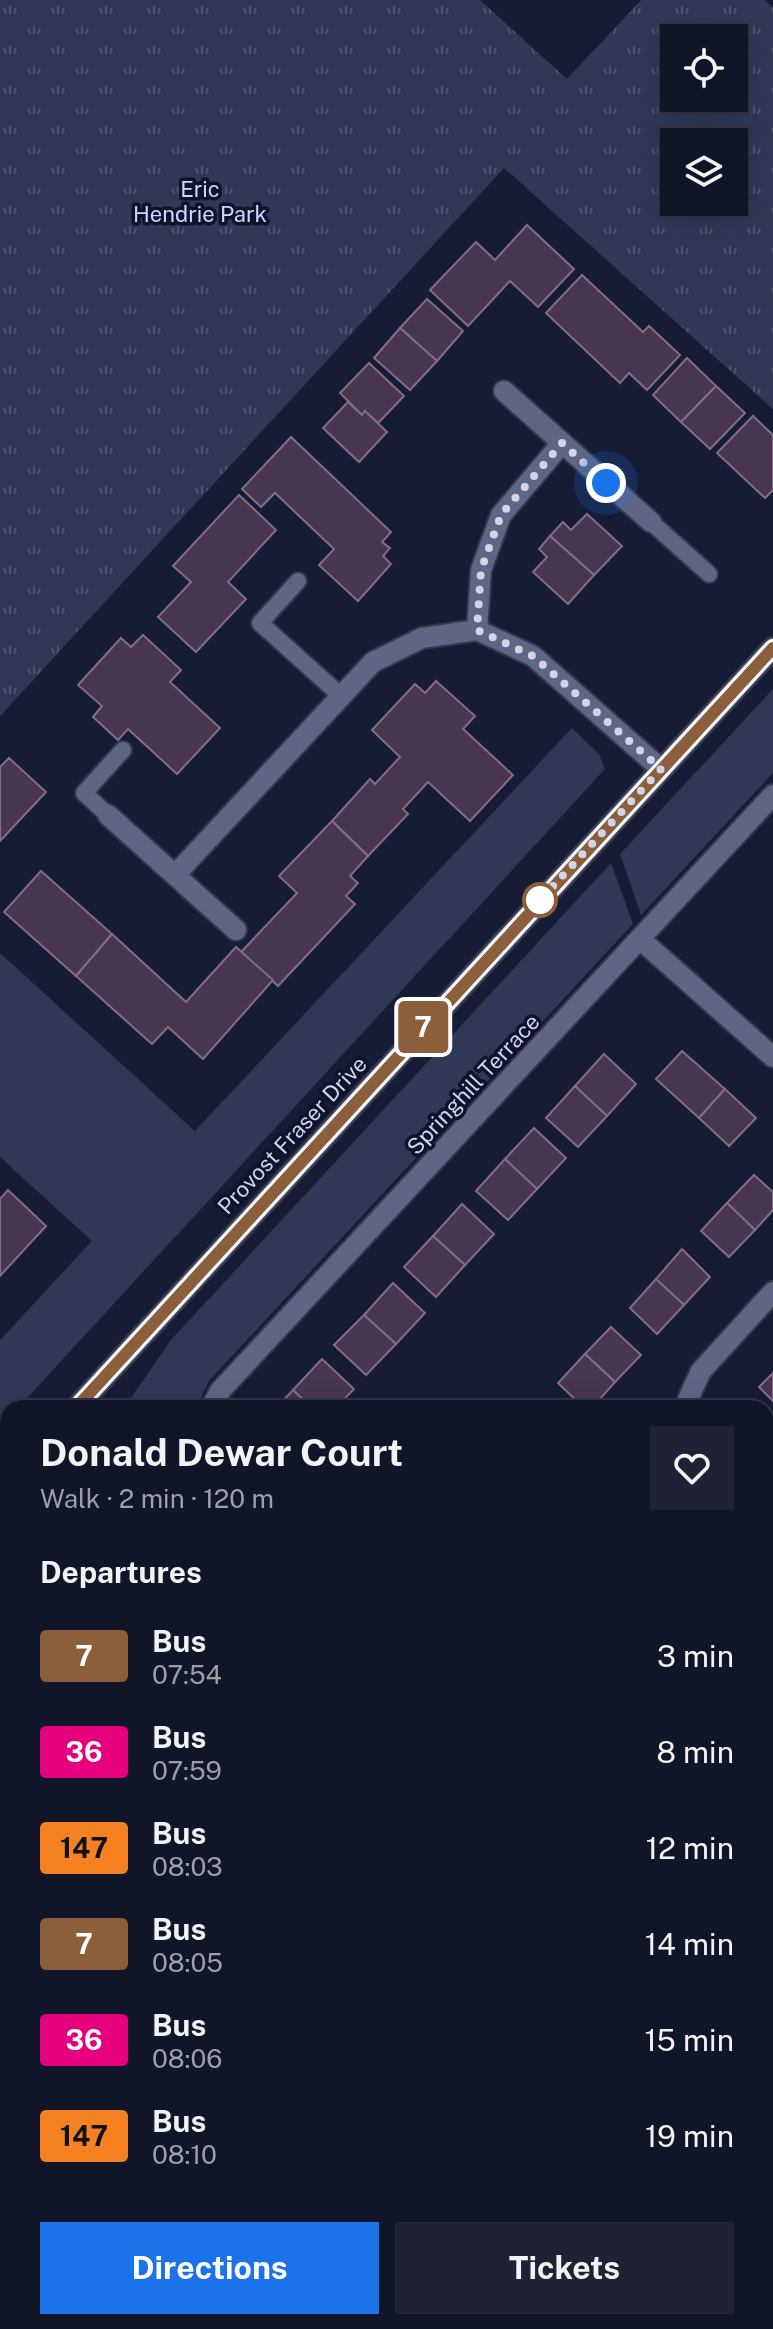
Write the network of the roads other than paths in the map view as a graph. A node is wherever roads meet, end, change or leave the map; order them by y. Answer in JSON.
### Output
{"nodes":[{"id":1,"x":504,"y":391,"type":"dead end"},
{"id":2,"x":562,"y":443,"type":"junction"},
{"id":3,"x":651,"y":522,"type":"joint"},
{"id":4,"x":709,"y":574,"type":"dead end"},
{"id":5,"x":298,"y":581,"type":"dead end"},
{"id":6,"x":477,"y":630,"type":"junction"},
{"id":7,"x":773,"y":648,"type":"edge"},
{"id":8,"x":340,"y":695,"type":"junction"},
{"id":9,"x":123,"y":750,"type":"dead end"},
{"id":10,"x":661,"y":769,"type":"junction"},
{"id":11,"x":773,"y":795,"type":"edge"},
{"id":12,"x":108,"y":815,"type":"joint"},
{"id":13,"x":175,"y":875,"type":"junction"},
{"id":14,"x":236,"y":930,"type":"dead end"},
{"id":15,"x":640,"y":939,"type":"junction"},
{"id":16,"x":773,"y":1057,"type":"edge"},
{"id":17,"x":773,"y":1292,"type":"edge"},
{"id":18,"x":83,"y":1400,"type":"edge"},
{"id":19,"x":215,"y":1400,"type":"edge"},
{"id":20,"x":688,"y":1400,"type":"edge"}],
"edges":[{"from":1,"to":2,"type":"street"},
{"from":2,"to":3,"type":"street"},
{"from":2,"to":6,"type":"street"},
{"from":3,"to":4,"type":"lane"},
{"from":5,"to":8,"type":"lane"},
{"from":6,"to":8,"type":"street"},
{"from":6,"to":10,"type":"street"},
{"from":7,"to":10,"type":"street","name":"Provost Fraser Drive"},
{"from":8,"to":13,"type":"street"},
{"from":9,"to":12,"type":"lane"},
{"from":10,"to":18,"type":"street","name":"Provost Fraser Drive"},
{"from":11,"to":15,"type":"street","name":"Springhill Terrace"},
{"from":12,"to":13,"type":"street"},
{"from":13,"to":14,"type":"street"},
{"from":15,"to":16,"type":"street"},
{"from":15,"to":19,"type":"street","name":"Springhill Terrace"},
{"from":17,"to":20,"type":"street"}]}
